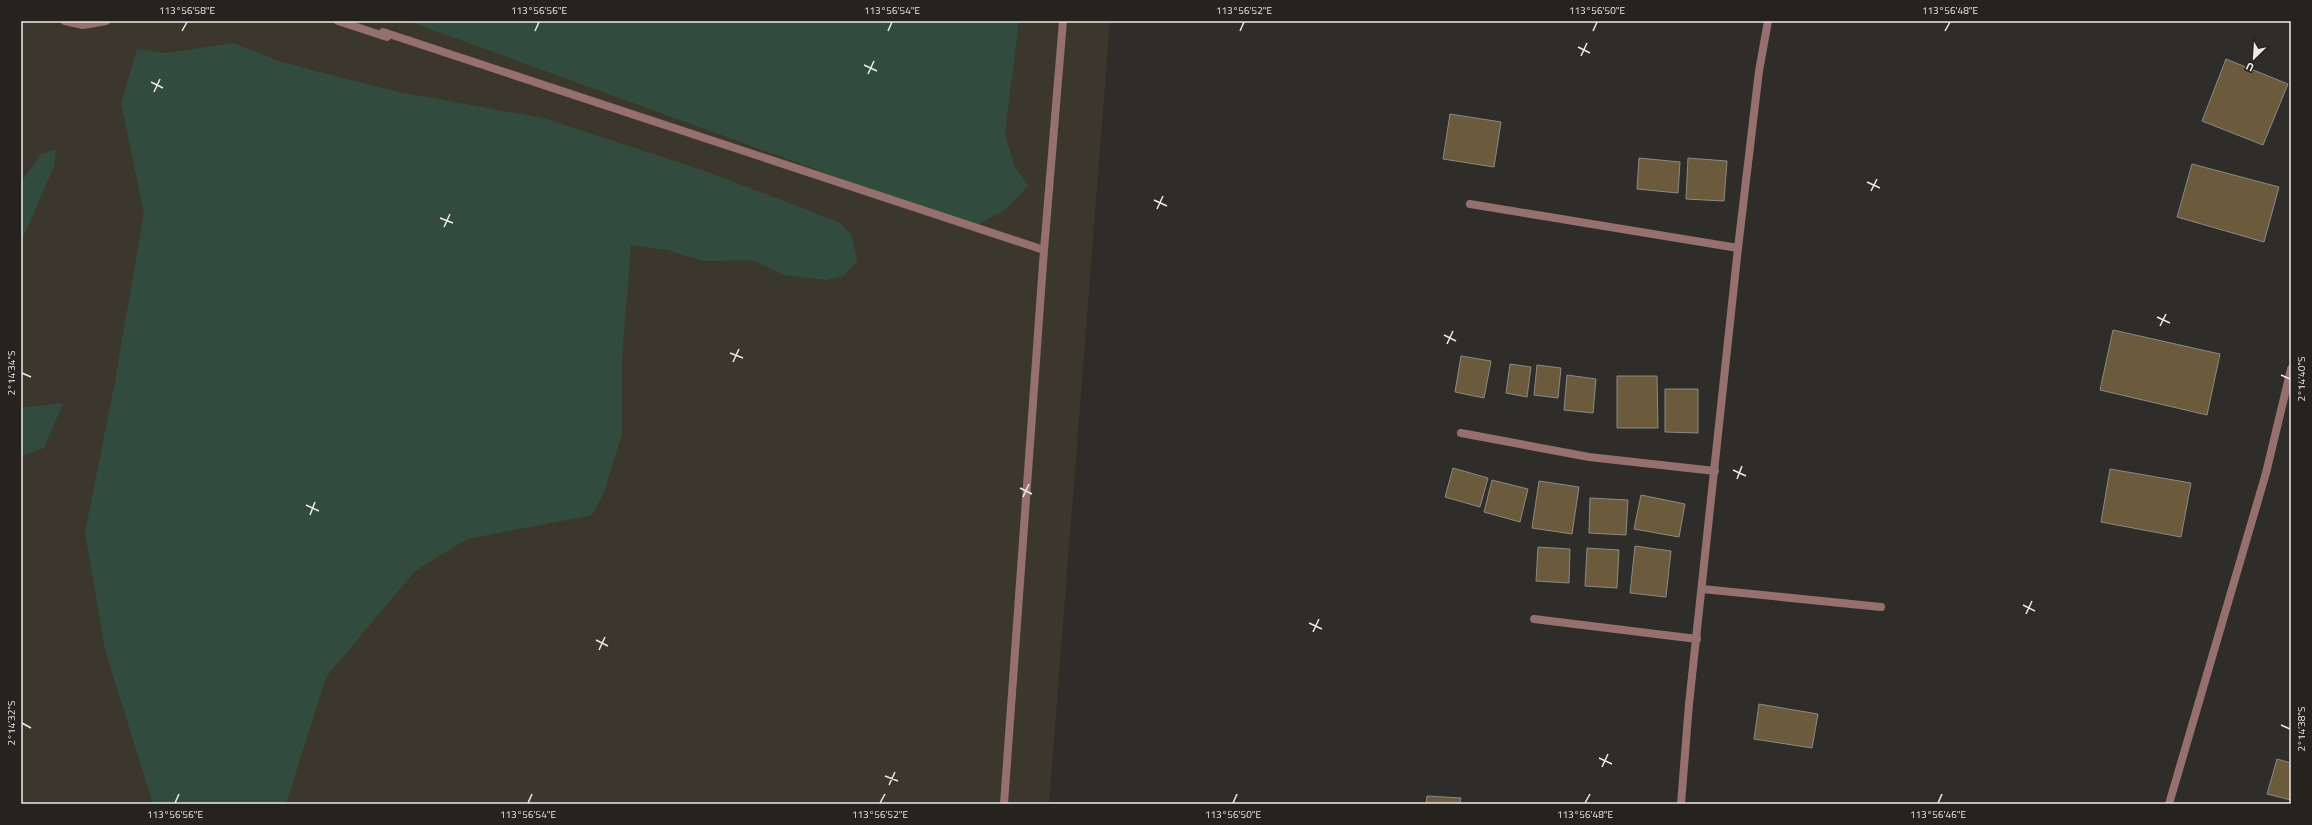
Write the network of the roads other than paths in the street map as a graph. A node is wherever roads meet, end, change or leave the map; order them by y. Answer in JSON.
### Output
{"nodes":[{"id":1,"x":65,"y":21,"type":"edge"},
{"id":2,"x":106,"y":21,"type":"edge"},
{"id":3,"x":338,"y":21,"type":"edge"},
{"id":4,"x":1063,"y":21,"type":"edge"},
{"id":5,"x":1768,"y":21,"type":"edge"},
{"id":6,"x":383,"y":32,"type":"dead end"},
{"id":7,"x":1470,"y":204,"type":"dead end"},
{"id":8,"x":966,"y":224,"type":"junction"},
{"id":9,"x":1738,"y":248,"type":"junction"},
{"id":10,"x":1044,"y":250,"type":"junction"},
{"id":11,"x":2291,"y":369,"type":"edge"},
{"id":12,"x":1461,"y":433,"type":"dead end"},
{"id":13,"x":1715,"y":471,"type":"junction"},
{"id":14,"x":1702,"y":588,"type":"junction"},
{"id":15,"x":1881,"y":607,"type":"dead end"},
{"id":16,"x":1534,"y":619,"type":"dead end"},
{"id":17,"x":1697,"y":639,"type":"junction"},
{"id":18,"x":1004,"y":804,"type":"edge"},
{"id":19,"x":1681,"y":804,"type":"edge"},
{"id":20,"x":2169,"y":804,"type":"edge"}],
"edges":[{"from":1,"to":2,"type":"street"},
{"from":3,"to":8,"type":"street"},
{"from":4,"to":10,"type":"street"},
{"from":5,"to":9,"type":"street"},
{"from":6,"to":8,"type":"street"},
{"from":7,"to":9,"type":"street"},
{"from":8,"to":10,"type":"street"},
{"from":9,"to":13,"type":"street"},
{"from":10,"to":18,"type":"street"},
{"from":11,"to":20,"type":"street"},
{"from":12,"to":13,"type":"street"},
{"from":13,"to":14,"type":"street"},
{"from":14,"to":15,"type":"street"},
{"from":14,"to":17,"type":"street"},
{"from":16,"to":17,"type":"street"},
{"from":17,"to":19,"type":"street"}]}
